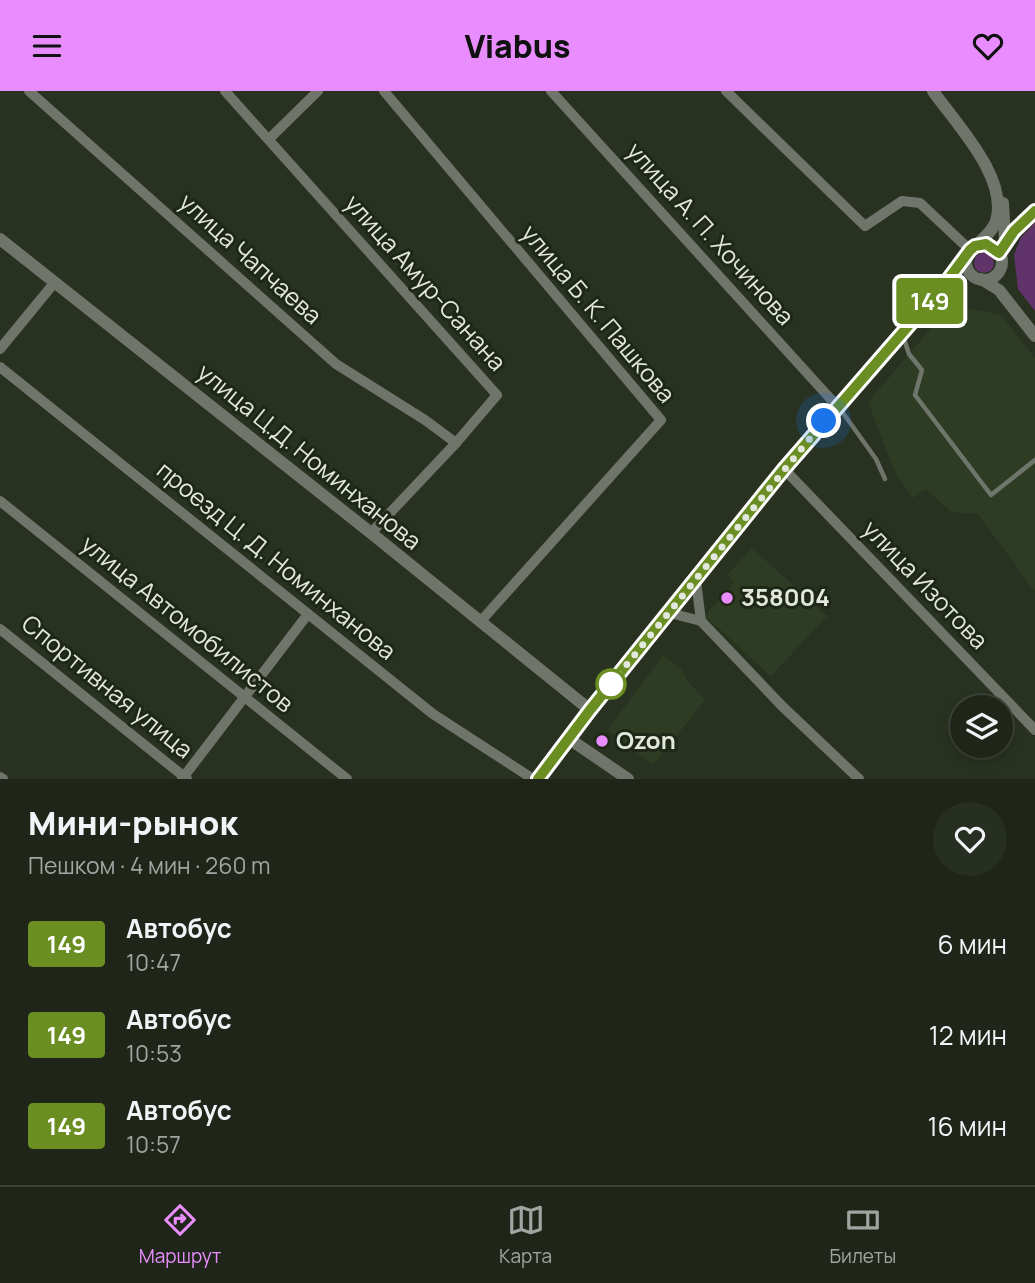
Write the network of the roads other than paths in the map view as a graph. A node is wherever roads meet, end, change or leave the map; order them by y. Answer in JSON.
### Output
{"nodes":[{"id":1,"x":29,"y":91,"type":"edge"},
{"id":2,"x":225,"y":91,"type":"edge"},
{"id":3,"x":318,"y":91,"type":"edge"},
{"id":4,"x":384,"y":91,"type":"edge"},
{"id":5,"x":551,"y":91,"type":"edge"},
{"id":6,"x":726,"y":91,"type":"edge"},
{"id":7,"x":933,"y":91,"type":"edge"},
{"id":8,"x":269,"y":139,"type":"junction"},
{"id":9,"x":992,"y":174,"type":"junction"},
{"id":10,"x":1035,"y":211,"type":"edge"},
{"id":11,"x":0,"y":239,"type":"edge"},
{"id":12,"x":971,"y":251,"type":"junction"},
{"id":13,"x":1000,"y":258,"type":"junction"},
{"id":14,"x":979,"y":279,"type":"junction"},
{"id":15,"x":55,"y":282,"type":"junction"},
{"id":16,"x":944,"y":285,"type":"junction"},
{"id":17,"x":1012,"y":305,"type":"junction"},
{"id":18,"x":902,"y":333,"type":"junction"},
{"id":19,"x":1035,"y":336,"type":"edge"},
{"id":20,"x":0,"y":349,"type":"edge"},
{"id":21,"x":0,"y":367,"type":"edge"},
{"id":22,"x":837,"y":406,"type":"junction"},
{"id":23,"x":456,"y":443,"type":"junction"},
{"id":24,"x":1035,"y":460,"type":"edge"},
{"id":25,"x":784,"y":469,"type":"junction"},
{"id":26,"x":885,"y":479,"type":"dead end"},
{"id":27,"x":0,"y":501,"type":"edge"},
{"id":28,"x":371,"y":533,"type":"junction"},
{"id":29,"x":696,"y":581,"type":"junction"},
{"id":30,"x":670,"y":613,"type":"junction"},
{"id":31,"x":307,"y":614,"type":"junction"},
{"id":32,"x":701,"y":621,"type":"junction"},
{"id":33,"x":480,"y":622,"type":"junction"},
{"id":34,"x":0,"y":629,"type":"edge"},
{"id":35,"x":244,"y":697,"type":"junction"},
{"id":36,"x":590,"y":710,"type":"junction"},
{"id":37,"x":1035,"y":730,"type":"edge"},
{"id":38,"x":568,"y":738,"type":"junction"},
{"id":39,"x":184,"y":778,"type":"edge"},
{"id":40,"x":347,"y":779,"type":"edge"},
{"id":41,"x":535,"y":779,"type":"edge"},
{"id":42,"x":628,"y":779,"type":"edge"},
{"id":43,"x":859,"y":779,"type":"edge"}],
"edges":[{"from":1,"to":23,"type":"street","name":"улица Чапчаева"},
{"from":2,"to":8,"type":"street","name":"улица Амур-Санана"},
{"from":3,"to":8,"type":"street"},
{"from":4,"to":33,"type":"street","name":"улица Б. К. Пашкова"},
{"from":5,"to":22,"type":"street","name":"улица А. П. Хочинова"},
{"from":6,"to":12,"type":"street"},
{"from":7,"to":9,"type":"street"},
{"from":8,"to":23,"type":"street","name":"улица Амур-Санана"},
{"from":9,"to":12,"type":"street"},
{"from":9,"to":13,"type":"street"},
{"from":10,"to":13,"type":"street"},
{"from":11,"to":15,"type":"street","name":"улица Ц.Д. Номинханова"},
{"from":12,"to":13,"type":"street"},
{"from":12,"to":14,"type":"street"},
{"from":12,"to":16,"type":"street"},
{"from":13,"to":14,"type":"street"},
{"from":13,"to":17,"type":"street"},
{"from":14,"to":16,"type":"street"},
{"from":14,"to":17,"type":"street"},
{"from":15,"to":20,"type":"street"},
{"from":15,"to":28,"type":"street","name":"улица Ц.Д. Номинханова"},
{"from":16,"to":18,"type":"street"},
{"from":17,"to":19,"type":"street"},
{"from":18,"to":22,"type":"street"},
{"from":18,"to":24,"type":"lane"},
{"from":21,"to":31,"type":"street","name":"проезд Ц. Д. Номинханова"},
{"from":22,"to":25,"type":"street"},
{"from":22,"to":26,"type":"lane"},
{"from":23,"to":28,"type":"street","name":"улица Амур-Санана"},
{"from":25,"to":29,"type":"street"},
{"from":25,"to":37,"type":"street","name":"улица Изотова"},
{"from":27,"to":35,"type":"street","name":"улица Автомобилистов"},
{"from":28,"to":33,"type":"street","name":"улица Ц.Д. Номинханова"},
{"from":29,"to":30,"type":"street"},
{"from":29,"to":32,"type":"street"},
{"from":30,"to":32,"type":"street"},
{"from":30,"to":36,"type":"street"},
{"from":31,"to":35,"type":"street"},
{"from":31,"to":41,"type":"street","name":"проезд Ц. Д. Номинханова"},
{"from":32,"to":43,"type":"street"},
{"from":33,"to":36,"type":"street","name":"улица Ц.Д. Номинханова"},
{"from":34,"to":39,"type":"street","name":"Спортивная улица"},
{"from":35,"to":39,"type":"street"},
{"from":35,"to":40,"type":"street","name":"улица Автомобилистов"},
{"from":36,"to":38,"type":"street"},
{"from":38,"to":41,"type":"street"},
{"from":38,"to":42,"type":"street"}]}
